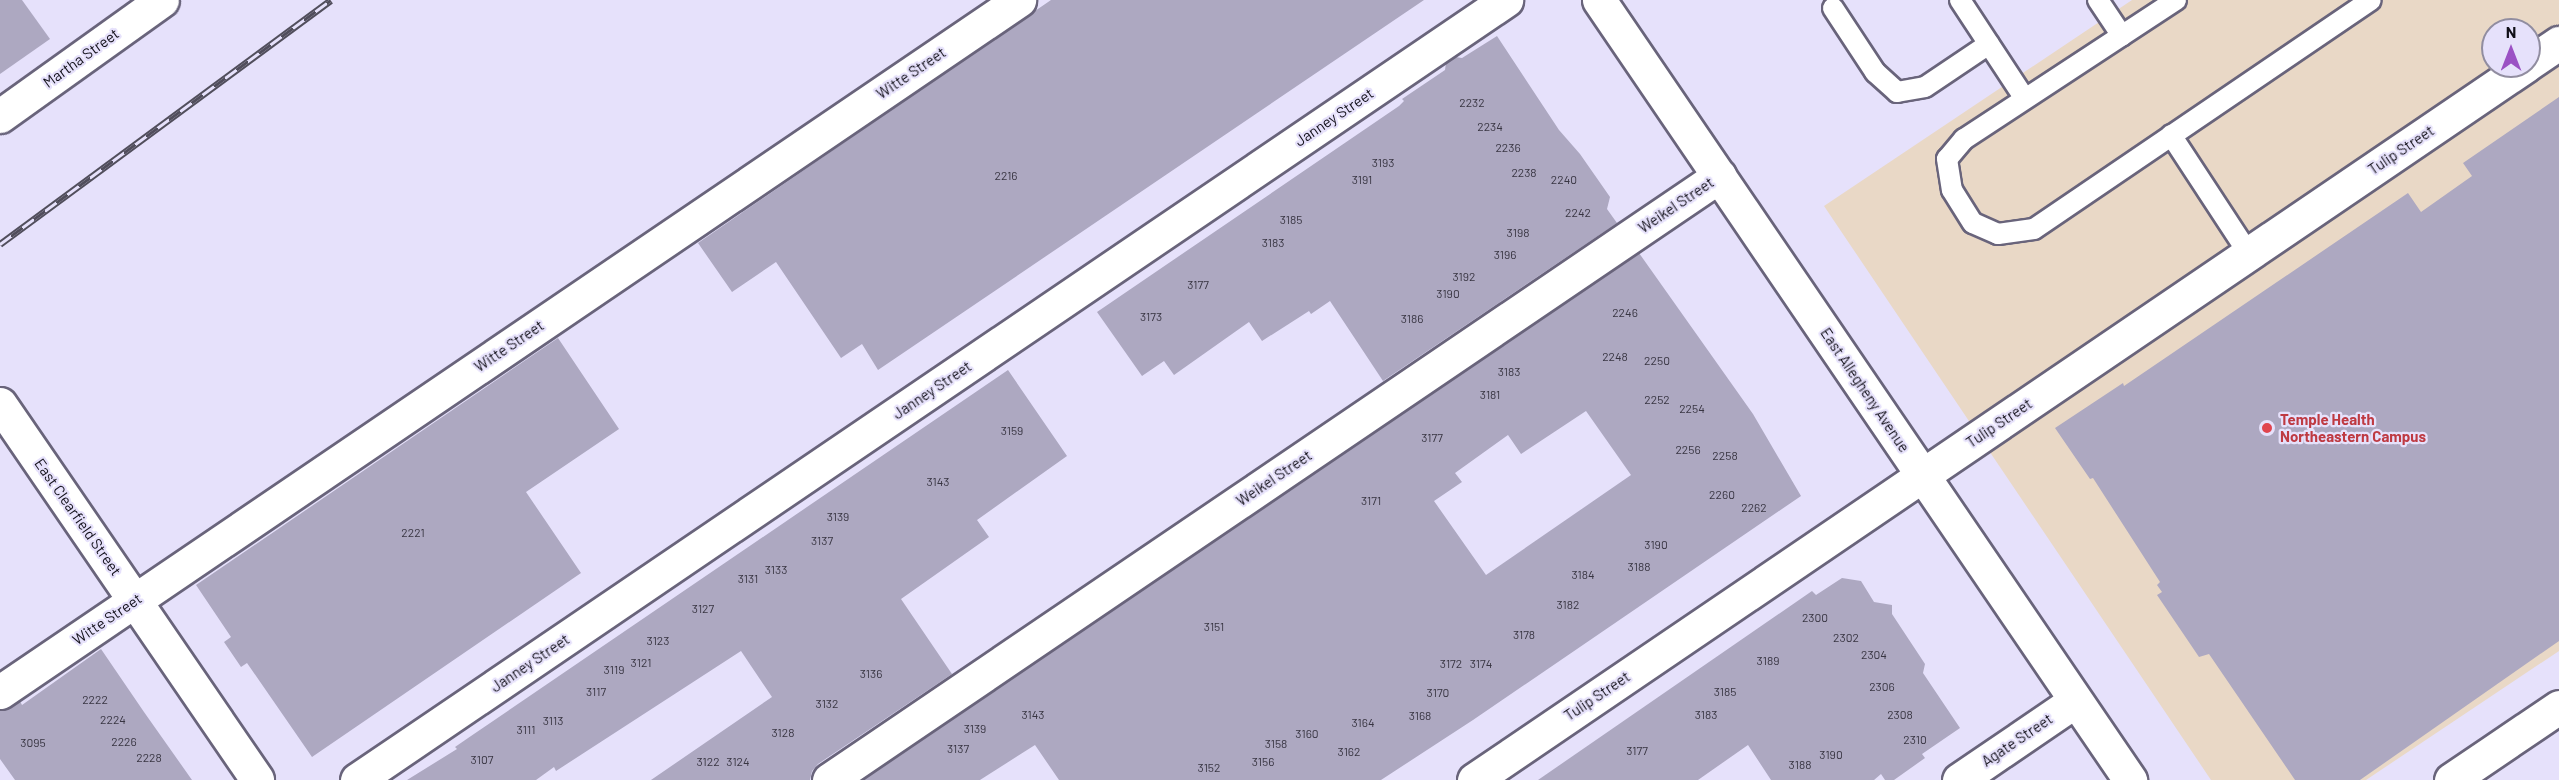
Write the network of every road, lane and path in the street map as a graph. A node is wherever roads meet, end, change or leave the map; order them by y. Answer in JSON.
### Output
{"nodes":[{"id":1,"x":162,"y":0,"type":"edge"},
{"id":2,"x":1019,"y":0,"type":"edge"},
{"id":3,"x":1506,"y":0,"type":"edge"},
{"id":4,"x":1599,"y":0,"type":"edge"},
{"id":5,"x":1960,"y":0,"type":"edge"},
{"id":6,"x":2098,"y":0,"type":"edge"},
{"id":7,"x":2176,"y":0,"type":"edge"},
{"id":8,"x":2370,"y":0,"type":"edge"},
{"id":9,"x":1833,"y":8,"type":"dead end"},
{"id":10,"x":2122,"y":36,"type":"junction"},
{"id":11,"x":2559,"y":43,"type":"edge"},
{"id":12,"x":1989,"y":44,"type":"junction"},
{"id":13,"x":2541,"y":55,"type":"edge"},
{"id":14,"x":2507,"y":78,"type":"edge"},
{"id":15,"x":2025,"y":99,"type":"junction"},
{"id":16,"x":0,"y":116,"type":"edge"},
{"id":17,"x":2172,"y":135,"type":"junction"},
{"id":18,"x":1719,"y":176,"type":"junction"},
{"id":19,"x":2249,"y":254,"type":"junction"},
{"id":20,"x":0,"y":404,"type":"edge"},
{"id":21,"x":1923,"y":475,"type":"junction"},
{"id":22,"x":136,"y":600,"type":"junction"},
{"id":23,"x":0,"y":692,"type":"edge"},
{"id":24,"x":2075,"y":700,"type":"junction"},
{"id":25,"x":2559,"y":707,"type":"edge"},
{"id":26,"x":257,"y":780,"type":"edge"},
{"id":27,"x":357,"y":780,"type":"edge"},
{"id":28,"x":829,"y":780,"type":"edge"},
{"id":29,"x":1474,"y":780,"type":"edge"},
{"id":30,"x":1959,"y":780,"type":"edge"},
{"id":31,"x":2130,"y":780,"type":"edge"},
{"id":32,"x":2451,"y":780,"type":"edge"}],
"edges":[{"from":1,"to":16,"type":"street","name":"Martha Street"},
{"from":2,"to":22,"type":"street","name":"Witte Street"},
{"from":3,"to":27,"type":"street","name":"Janney Street"},
{"from":4,"to":18,"type":"street","name":"East Allegheny Avenue"},
{"from":5,"to":12,"type":"lane"},
{"from":6,"to":10,"type":"lane"},
{"from":7,"to":10,"type":"lane"},
{"from":8,"to":17,"type":"lane"},
{"from":9,"to":12,"type":"lane"},
{"from":10,"to":15,"type":"lane"},
{"from":11,"to":13,"type":"street"},
{"from":12,"to":15,"type":"lane"},
{"from":14,"to":19,"type":"street","name":"Tulip Street"},
{"from":15,"to":17,"type":"lane"},
{"from":17,"to":19,"type":"lane"},
{"from":18,"to":21,"type":"street","name":"East Allegheny Avenue"},
{"from":18,"to":28,"type":"street","name":"Weikel Street"},
{"from":19,"to":21,"type":"street","name":"Tulip Street"},
{"from":20,"to":22,"type":"street","name":"East Clearfield Street"},
{"from":21,"to":24,"type":"street","name":"East Allegheny Avenue"},
{"from":21,"to":29,"type":"street","name":"Tulip Street"},
{"from":22,"to":23,"type":"street","name":"Witte Street"},
{"from":22,"to":26,"type":"street","name":"East Clearfield Street"},
{"from":24,"to":30,"type":"street","name":"Agate Street"},
{"from":24,"to":31,"type":"street","name":"East Allegheny Avenue"},
{"from":25,"to":32,"type":"street"}]}
